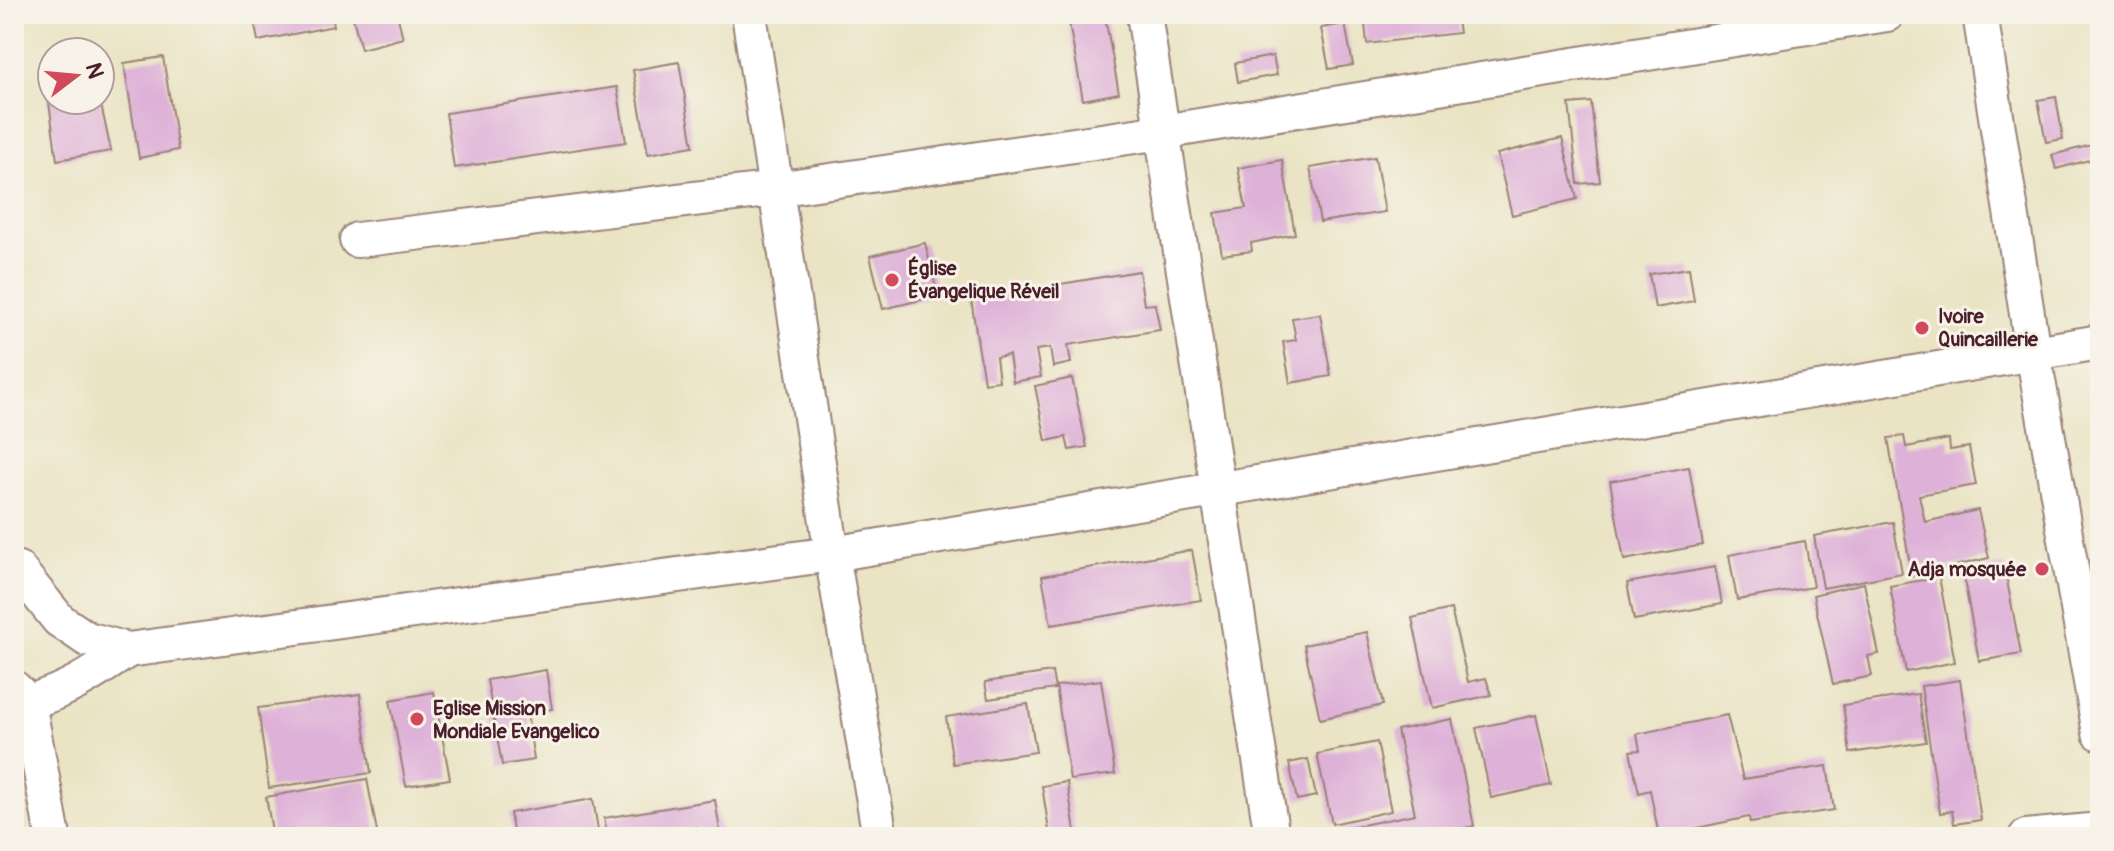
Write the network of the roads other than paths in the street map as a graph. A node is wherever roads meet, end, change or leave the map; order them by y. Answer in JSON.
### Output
{"nodes":[{"id":1,"x":749,"y":14,"type":"edge"},
{"id":2,"x":1144,"y":14,"type":"edge"},
{"id":3,"x":1887,"y":14,"type":"edge"},
{"id":4,"x":1980,"y":14,"type":"edge"},
{"id":5,"x":1162,"y":132,"type":"junction"},
{"id":6,"x":776,"y":189,"type":"junction"},
{"id":7,"x":357,"y":240,"type":"dead end"},
{"id":8,"x":2100,"y":342,"type":"edge"},
{"id":9,"x":2033,"y":352,"type":"junction"},
{"id":10,"x":1217,"y":490,"type":"junction"},
{"id":11,"x":832,"y":554,"type":"junction"},
{"id":12,"x":15,"y":566,"type":"edge"},
{"id":13,"x":128,"y":650,"type":"junction"},
{"id":14,"x":21,"y":695,"type":"edge"},
{"id":15,"x":2100,"y":733,"type":"edge"},
{"id":16,"x":2100,"y":830,"type":"edge"},
{"id":17,"x":53,"y":837,"type":"edge"},
{"id":18,"x":880,"y":837,"type":"edge"},
{"id":19,"x":1272,"y":837,"type":"edge"},
{"id":20,"x":2026,"y":837,"type":"edge"}],
"edges":[{"from":1,"to":6,"type":"street"},
{"from":2,"to":5,"type":"street"},
{"from":3,"to":5,"type":"street"},
{"from":4,"to":9,"type":"street"},
{"from":5,"to":6,"type":"street"},
{"from":5,"to":10,"type":"street"},
{"from":6,"to":7,"type":"street"},
{"from":6,"to":11,"type":"street"},
{"from":8,"to":9,"type":"street"},
{"from":9,"to":10,"type":"street"},
{"from":9,"to":15,"type":"street"},
{"from":10,"to":11,"type":"street"},
{"from":10,"to":19,"type":"street"},
{"from":11,"to":13,"type":"street"},
{"from":11,"to":18,"type":"street"},
{"from":12,"to":13,"type":"street"},
{"from":13,"to":14,"type":"street"},
{"from":14,"to":17,"type":"street"},
{"from":16,"to":20,"type":"street"}]}
